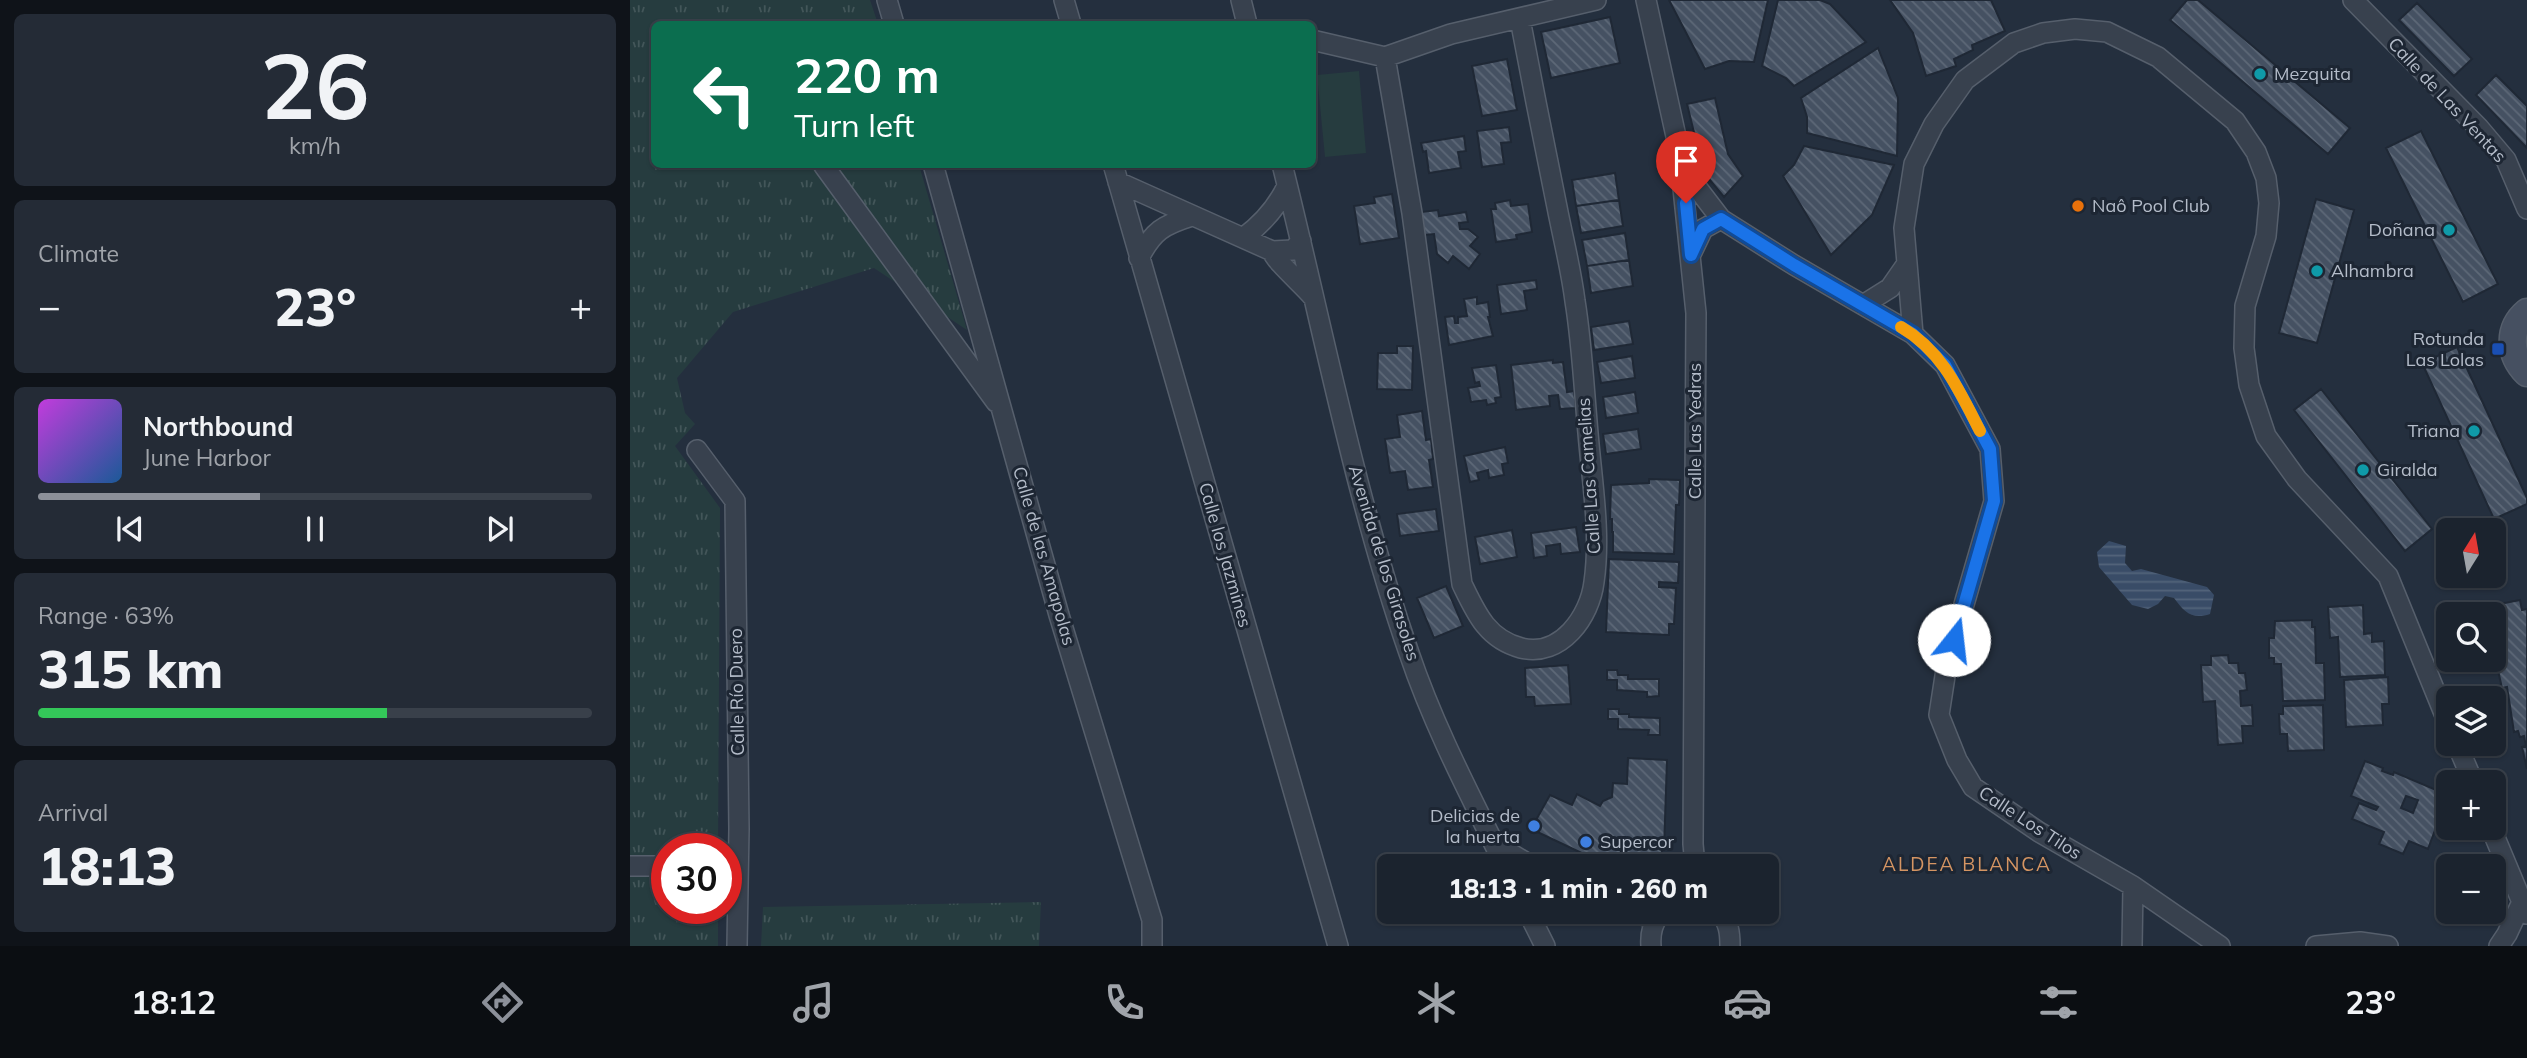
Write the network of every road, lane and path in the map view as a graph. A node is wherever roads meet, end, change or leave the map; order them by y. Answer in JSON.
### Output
{"nodes":[{"id":1,"x":887,"y":0,"type":"edge"},
{"id":2,"x":1064,"y":0,"type":"edge"},
{"id":3,"x":1241,"y":0,"type":"edge"},
{"id":4,"x":1596,"y":0,"type":"edge"},
{"id":5,"x":1646,"y":0,"type":"edge"},
{"id":6,"x":2353,"y":0,"type":"edge"},
{"id":7,"x":1520,"y":19,"type":"junction"},
{"id":8,"x":893,"y":21,"type":"edge"},
{"id":9,"x":1070,"y":21,"type":"edge"},
{"id":10,"x":1246,"y":21,"type":"edge"},
{"id":11,"x":1316,"y":41,"type":"edge"},
{"id":12,"x":1385,"y":57,"type":"junction"},
{"id":13,"x":1681,"y":160,"type":"junction"},
{"id":14,"x":825,"y":168,"type":"edge"},
{"id":15,"x":934,"y":168,"type":"edge"},
{"id":16,"x":1283,"y":168,"type":"edge"},
{"id":17,"x":1116,"y":173,"type":"edge"},
{"id":18,"x":1287,"y":186,"type":"junction"},
{"id":19,"x":2527,"y":209,"type":"edge"},
{"id":20,"x":1192,"y":216,"type":"junction"},
{"id":21,"x":1721,"y":219,"type":"junction"},
{"id":22,"x":1250,"y":233,"type":"junction"},
{"id":23,"x":1300,"y":235,"type":"junction"},
{"id":24,"x":1272,"y":251,"type":"junction"},
{"id":25,"x":1691,"y":255,"type":"junction"},
{"id":26,"x":1139,"y":258,"type":"junction"},
{"id":27,"x":1906,"y":265,"type":"junction"},
{"id":28,"x":1316,"y":301,"type":"junction"},
{"id":29,"x":1863,"y":305,"type":"junction"},
{"id":30,"x":2527,"y":312,"type":"edge"},
{"id":31,"x":1913,"y":334,"type":"junction"},
{"id":32,"x":2527,"y":373,"type":"edge"},
{"id":33,"x":1005,"y":415,"type":"junction"},
{"id":34,"x":697,"y":450,"type":"dead end"},
{"id":35,"x":2436,"y":694,"type":"edge"},
{"id":36,"x":732,"y":833,"type":"edge"},
{"id":37,"x":2496,"y":840,"type":"edge"},
{"id":38,"x":1495,"y":844,"type":"junction"},
{"id":39,"x":1500,"y":854,"type":"edge"},
{"id":40,"x":1512,"y":854,"type":"edge"},
{"id":41,"x":1694,"y":854,"type":"edge"},
{"id":42,"x":630,"y":866,"type":"edge"},
{"id":43,"x":651,"y":866,"type":"edge"},
{"id":44,"x":2133,"y":887,"type":"junction"},
{"id":45,"x":2524,"y":908,"type":"edge"},
{"id":46,"x":736,"y":924,"type":"edge"},
{"id":47,"x":1534,"y":924,"type":"edge"},
{"id":48,"x":1654,"y":924,"type":"edge"},
{"id":49,"x":1727,"y":924,"type":"edge"},
{"id":50,"x":737,"y":946,"type":"edge"},
{"id":51,"x":1152,"y":946,"type":"edge"},
{"id":52,"x":1338,"y":946,"type":"edge"},
{"id":53,"x":1545,"y":946,"type":"edge"},
{"id":54,"x":1651,"y":946,"type":"edge"},
{"id":55,"x":1730,"y":946,"type":"edge"},
{"id":56,"x":2132,"y":946,"type":"edge"},
{"id":57,"x":2220,"y":946,"type":"edge"},
{"id":58,"x":2316,"y":946,"type":"edge"},
{"id":59,"x":2388,"y":946,"type":"edge"},
{"id":60,"x":2499,"y":946,"type":"edge"}],
"edges":[{"from":1,"to":8,"type":"street"},
{"from":2,"to":9,"type":"street"},
{"from":3,"to":10,"type":"street"},
{"from":4,"to":7,"type":"street"},
{"from":5,"to":13,"type":"street","name":"Calle Las Yedras"},
{"from":6,"to":19,"type":"street","name":"Calle de Las Ventas"},
{"from":7,"to":12,"type":"street"},
{"from":7,"to":12,"type":"street","name":"Calle Las Camelias"},
{"from":11,"to":12,"type":"street"},
{"from":13,"to":21,"type":"street","name":"Calle Los Tilos"},
{"from":13,"to":25,"type":"street","name":"Calle Las Yedras"},
{"from":14,"to":33,"type":"street"},
{"from":15,"to":33,"type":"street","name":"Calle de las Amapolas"},
{"from":16,"to":18,"type":"street","name":"Avenida de los Girasoles"},
{"from":17,"to":20,"type":"street"},
{"from":17,"to":26,"type":"street","name":"Calle los Jazmines"},
{"from":18,"to":22,"type":"street"},
{"from":18,"to":23,"type":"street","name":"Avenida de los Girasoles"},
{"from":20,"to":22,"type":"street"},
{"from":20,"to":26,"type":"street"},
{"from":21,"to":25,"type":"street"},
{"from":21,"to":29,"type":"street","name":"Calle Los Tilos"},
{"from":22,"to":23,"type":"street"},
{"from":22,"to":24,"type":"street"},
{"from":23,"to":24,"type":"street"},
{"from":23,"to":28,"type":"street","name":"Avenida de los Girasoles"},
{"from":24,"to":28,"type":"street"},
{"from":25,"to":41,"type":"street","name":"Calle Las Yedras"},
{"from":26,"to":52,"type":"street","name":"Calle los Jazmines"},
{"from":27,"to":29,"type":"street"},
{"from":27,"to":31,"type":"street"},
{"from":27,"to":35,"type":"street"},
{"from":28,"to":38,"type":"street","name":"Avenida de los Girasoles"},
{"from":29,"to":31,"type":"street","name":"Calle Los Tilos"},
{"from":30,"to":32,"type":"street"},
{"from":31,"to":44,"type":"street","name":"Calle Los Tilos"},
{"from":33,"to":51,"type":"street","name":"Calle de las Amapolas"},
{"from":34,"to":36,"type":"street","name":"Calle Río Duero"},
{"from":37,"to":45,"type":"street"},
{"from":38,"to":39,"type":"street","name":"Avenida de los Girasoles"},
{"from":38,"to":40,"type":"street"},
{"from":42,"to":43,"type":"street"},
{"from":44,"to":56,"type":"street"},
{"from":44,"to":57,"type":"street","name":"Calle Los Tilos"},
{"from":45,"to":60,"type":"street"},
{"from":46,"to":50,"type":"street","name":"Calle Río Duero"},
{"from":47,"to":53,"type":"street"},
{"from":48,"to":54,"type":"street"},
{"from":49,"to":55,"type":"street"},
{"from":58,"to":59,"type":"street"}]}
